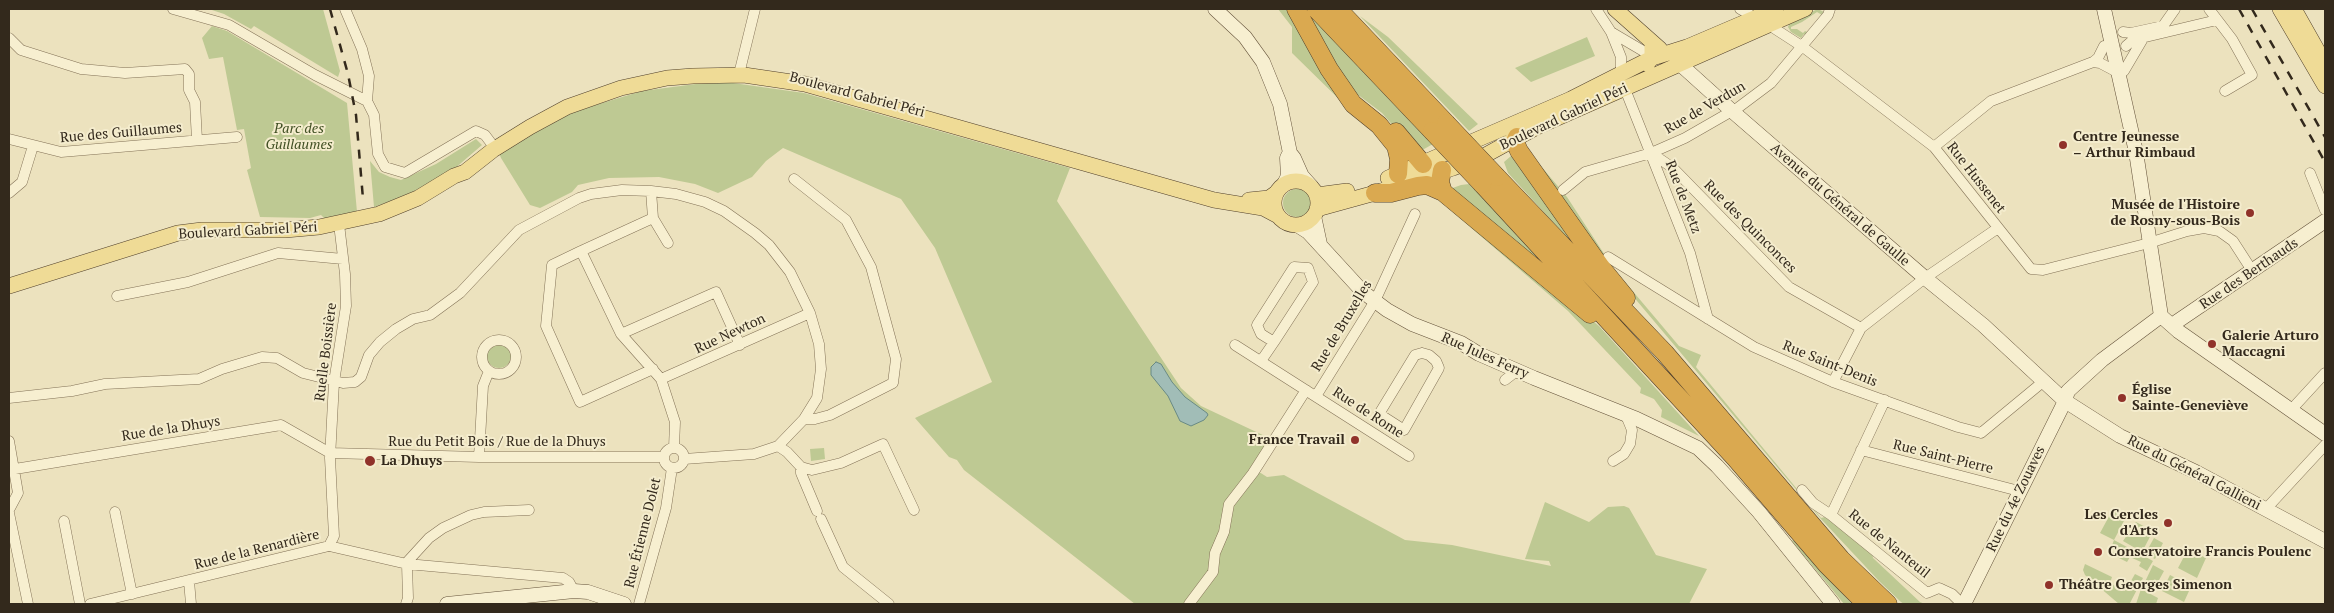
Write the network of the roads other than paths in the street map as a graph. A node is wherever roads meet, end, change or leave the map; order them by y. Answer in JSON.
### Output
{"nodes":[{"id":1,"x":173,"y":9,"type":"edge"},
{"id":2,"x":345,"y":9,"type":"edge"},
{"id":3,"x":755,"y":9,"type":"edge"},
{"id":4,"x":1215,"y":9,"type":"edge"},
{"id":5,"x":1296,"y":9,"type":"edge"},
{"id":6,"x":1316,"y":9,"type":"edge"},
{"id":7,"x":1338,"y":9,"type":"edge"},
{"id":8,"x":1596,"y":9,"type":"edge"},
{"id":9,"x":1615,"y":9,"type":"edge"},
{"id":10,"x":1740,"y":9,"type":"edge"},
{"id":11,"x":1776,"y":9,"type":"edge"},
{"id":12,"x":1805,"y":9,"type":"edge"},
{"id":13,"x":1830,"y":9,"type":"edge"},
{"id":14,"x":2102,"y":9,"type":"edge"},
{"id":15,"x":2175,"y":9,"type":"edge"},
{"id":16,"x":2209,"y":9,"type":"edge"},
{"id":17,"x":2280,"y":9,"type":"edge"},
{"id":18,"x":2294,"y":9,"type":"edge"},
{"id":19,"x":2217,"y":20,"type":"junction"},
{"id":20,"x":1762,"y":21,"type":"junction"},
{"id":21,"x":1611,"y":32,"type":"junction"},
{"id":22,"x":1724,"y":32,"type":"junction"},
{"id":23,"x":2144,"y":37,"type":"junction"},
{"id":24,"x":9,"y":38,"type":"edge"},
{"id":25,"x":2111,"y":40,"type":"junction"},
{"id":26,"x":2126,"y":46,"type":"junction"},
{"id":27,"x":1803,"y":47,"type":"junction"},
{"id":28,"x":1657,"y":51,"type":"junction"},
{"id":29,"x":2093,"y":62,"type":"junction"},
{"id":30,"x":2325,"y":64,"type":"edge"},
{"id":31,"x":1681,"y":65,"type":"junction"},
{"id":32,"x":740,"y":70,"type":"junction"},
{"id":33,"x":2117,"y":72,"type":"junction"},
{"id":34,"x":1621,"y":73,"type":"junction"},
{"id":35,"x":2325,"y":86,"type":"edge"},
{"id":36,"x":1625,"y":89,"type":"junction"},
{"id":37,"x":2226,"y":91,"type":"dead end"},
{"id":38,"x":1346,"y":94,"type":"junction"},
{"id":39,"x":367,"y":101,"type":"junction"},
{"id":40,"x":1732,"y":111,"type":"junction"},
{"id":41,"x":1554,"y":120,"type":"junction"},
{"id":42,"x":1439,"y":127,"type":"junction"},
{"id":43,"x":237,"y":137,"type":"dead end"},
{"id":44,"x":1504,"y":138,"type":"junction"},
{"id":45,"x":9,"y":139,"type":"edge"},
{"id":46,"x":197,"y":140,"type":"junction"},
{"id":47,"x":491,"y":143,"type":"junction"},
{"id":48,"x":33,"y":146,"type":"junction"},
{"id":49,"x":1934,"y":147,"type":"junction"},
{"id":50,"x":1454,"y":151,"type":"junction"},
{"id":51,"x":1290,"y":153,"type":"junction"},
{"id":52,"x":1651,"y":153,"type":"junction"},
{"id":53,"x":1423,"y":164,"type":"junction"},
{"id":54,"x":1442,"y":170,"type":"junction"},
{"id":55,"x":2310,"y":173,"type":"dead end"},
{"id":56,"x":1398,"y":174,"type":"junction"},
{"id":57,"x":454,"y":176,"type":"junction"},
{"id":58,"x":794,"y":179,"type":"dead end"},
{"id":59,"x":1489,"y":180,"type":"junction"},
{"id":60,"x":1280,"y":188,"type":"junction"},
{"id":61,"x":1562,"y":190,"type":"dead end"},
{"id":62,"x":650,"y":191,"type":"junction"},
{"id":63,"x":1443,"y":192,"type":"junction"},
{"id":64,"x":9,"y":193,"type":"edge"},
{"id":65,"x":1375,"y":193,"type":"junction"},
{"id":66,"x":1315,"y":202,"type":"junction"},
{"id":67,"x":2325,"y":210,"type":"edge"},
{"id":68,"x":1415,"y":214,"type":"dead end"},
{"id":69,"x":1278,"y":216,"type":"junction"},
{"id":70,"x":653,"y":218,"type":"junction"},
{"id":71,"x":2325,"y":221,"type":"edge"},
{"id":72,"x":338,"y":224,"type":"junction"},
{"id":73,"x":1297,"y":225,"type":"junction"},
{"id":74,"x":1998,"y":228,"type":"junction"},
{"id":75,"x":668,"y":243,"type":"dead end"},
{"id":76,"x":2148,"y":243,"type":"junction"},
{"id":77,"x":1320,"y":244,"type":"junction"},
{"id":78,"x":581,"y":251,"type":"junction"},
{"id":79,"x":1608,"y":257,"type":"dead end"},
{"id":80,"x":343,"y":259,"type":"junction"},
{"id":81,"x":2253,"y":272,"type":"junction"},
{"id":82,"x":1925,"y":278,"type":"junction"},
{"id":83,"x":9,"y":286,"type":"edge"},
{"id":84,"x":117,"y":296,"type":"dead end"},
{"id":85,"x":1377,"y":298,"type":"junction"},
{"id":86,"x":810,"y":313,"type":"junction"},
{"id":87,"x":1708,"y":318,"type":"junction"},
{"id":88,"x":2166,"y":321,"type":"junction"},
{"id":89,"x":1615,"y":327,"type":"junction"},
{"id":90,"x":1861,"y":328,"type":"junction"},
{"id":91,"x":621,"y":334,"type":"junction"},
{"id":92,"x":1274,"y":342,"type":"junction"},
{"id":93,"x":740,"y":345,"type":"junction"},
{"id":94,"x":1235,"y":345,"type":"dead end"},
{"id":95,"x":1665,"y":353,"type":"junction"},
{"id":96,"x":1261,"y":362,"type":"junction"},
{"id":97,"x":652,"y":369,"type":"junction"},
{"id":98,"x":490,"y":371,"type":"dead end"},
{"id":99,"x":2325,"y":373,"type":"edge"},
{"id":100,"x":662,"y":379,"type":"junction"},
{"id":101,"x":2044,"y":381,"type":"junction"},
{"id":102,"x":334,"y":382,"type":"junction"},
{"id":103,"x":1833,"y":382,"type":"junction"},
{"id":104,"x":1306,"y":390,"type":"junction"},
{"id":105,"x":1316,"y":396,"type":"junction"},
{"id":106,"x":9,"y":398,"type":"edge"},
{"id":107,"x":1884,"y":400,"type":"junction"},
{"id":108,"x":2065,"y":401,"type":"junction"},
{"id":109,"x":2292,"y":410,"type":"junction"},
{"id":110,"x":1625,"y":413,"type":"junction"},
{"id":111,"x":1379,"y":414,"type":"junction"},
{"id":112,"x":804,"y":419,"type":"junction"},
{"id":113,"x":1368,"y":430,"type":"junction"},
{"id":114,"x":2325,"y":434,"type":"edge"},
{"id":115,"x":9,"y":441,"type":"edge"},
{"id":116,"x":2325,"y":445,"type":"edge"},
{"id":117,"x":778,"y":446,"type":"junction"},
{"id":118,"x":674,"y":448,"type":"junction"},
{"id":119,"x":1861,"y":450,"type":"junction"},
{"id":120,"x":330,"y":453,"type":"junction"},
{"id":121,"x":1408,"y":456,"type":"dead end"},
{"id":122,"x":479,"y":457,"type":"junction"},
{"id":123,"x":664,"y":458,"type":"junction"},
{"id":124,"x":684,"y":459,"type":"junction"},
{"id":125,"x":1613,"y":461,"type":"dead end"},
{"id":126,"x":801,"y":467,"type":"junction"},
{"id":127,"x":672,"y":468,"type":"junction"},
{"id":128,"x":11,"y":469,"type":"edge"},
{"id":129,"x":1802,"y":490,"type":"dead end"},
{"id":130,"x":2019,"y":491,"type":"junction"},
{"id":131,"x":9,"y":510,"type":"edge"},
{"id":132,"x":529,"y":510,"type":"dead end"},
{"id":133,"x":914,"y":510,"type":"dead end"},
{"id":134,"x":2265,"y":510,"type":"junction"},
{"id":135,"x":115,"y":512,"type":"dead end"},
{"id":136,"x":9,"y":513,"type":"edge"},
{"id":137,"x":1831,"y":515,"type":"junction"},
{"id":138,"x":64,"y":521,"type":"dead end"},
{"id":139,"x":2325,"y":541,"type":"edge"},
{"id":140,"x":329,"y":546,"type":"junction"},
{"id":141,"x":407,"y":564,"type":"junction"},
{"id":142,"x":189,"y":581,"type":"junction"},
{"id":143,"x":574,"y":591,"type":"junction"},
{"id":144,"x":132,"y":594,"type":"junction"},
{"id":145,"x":499,"y":601,"type":"edge"},
{"id":146,"x":1962,"y":602,"type":"edge"},
{"id":147,"x":28,"y":604,"type":"edge"},
{"id":148,"x":80,"y":604,"type":"edge"},
{"id":149,"x":90,"y":604,"type":"edge"},
{"id":150,"x":191,"y":604,"type":"edge"},
{"id":151,"x":406,"y":604,"type":"edge"},
{"id":152,"x":447,"y":604,"type":"edge"},
{"id":153,"x":624,"y":604,"type":"edge"},
{"id":154,"x":639,"y":604,"type":"edge"},
{"id":155,"x":888,"y":604,"type":"edge"},
{"id":156,"x":1189,"y":604,"type":"edge"},
{"id":157,"x":1833,"y":604,"type":"edge"},
{"id":158,"x":1866,"y":604,"type":"edge"},
{"id":159,"x":1888,"y":604,"type":"edge"}],
"edges":[{"from":1,"to":39,"type":"street"},
{"from":2,"to":39,"type":"street"},
{"from":3,"to":32,"type":"street"},
{"from":4,"to":51,"type":"main road"},
{"from":5,"to":38,"type":"highway"},
{"from":6,"to":42,"type":"highway"},
{"from":7,"to":42,"type":"highway"},
{"from":8,"to":21,"type":"street"},
{"from":9,"to":28,"type":"main road","name":"Avenue du Général de Gaulle"},
{"from":10,"to":20,"type":"street","name":"Rue Hussenet"},
{"from":11,"to":20,"type":"main road","name":"Boulevard Gabriel Péri"},
{"from":12,"to":20,"type":"main road","name":"Boulevard Gabriel Péri"},
{"from":13,"to":27,"type":"street","name":"Rue de Verdun"},
{"from":14,"to":25,"type":"main road"},
{"from":15,"to":25,"type":"street"},
{"from":16,"to":19,"type":"street"},
{"from":17,"to":35,"type":"main road"},
{"from":18,"to":30,"type":"main road"},
{"from":19,"to":23,"type":"street"},
{"from":19,"to":37,"type":"street"},
{"from":20,"to":22,"type":"main road","name":"Boulevard Gabriel Péri"},
{"from":20,"to":27,"type":"street","name":"Rue Hussenet"},
{"from":20,"to":31,"type":"main road","name":"Boulevard Gabriel Péri"},
{"from":21,"to":28,"type":"street"},
{"from":21,"to":34,"type":"street"},
{"from":22,"to":28,"type":"main road","name":"Boulevard Gabriel Péri"},
{"from":22,"to":31,"type":"main road"},
{"from":23,"to":26,"type":"street"},
{"from":23,"to":33,"type":"street"},
{"from":24,"to":46,"type":"street"},
{"from":25,"to":26,"type":"street"},
{"from":25,"to":26,"type":"street"},
{"from":25,"to":29,"type":"street"},
{"from":25,"to":33,"type":"main road"},
{"from":27,"to":40,"type":"street","name":"Rue de Verdun"},
{"from":27,"to":49,"type":"street","name":"Rue Hussenet"},
{"from":28,"to":31,"type":"main road","name":"Avenue du Général de Gaulle"},
{"from":28,"to":34,"type":"main road","name":"Boulevard Gabriel Péri"},
{"from":28,"to":41,"type":"main road"},
{"from":29,"to":33,"type":"street"},
{"from":29,"to":49,"type":"street"},
{"from":31,"to":36,"type":"main road","name":"Boulevard Gabriel Péri"},
{"from":31,"to":40,"type":"main road","name":"Avenue du Général de Gaulle"},
{"from":32,"to":47,"type":"main road","name":"Boulevard Gabriel Péri"},
{"from":32,"to":60,"type":"main road","name":"Boulevard Gabriel Péri"},
{"from":33,"to":76,"type":"main road"},
{"from":34,"to":44,"type":"main road","name":"Boulevard Gabriel Péri"},
{"from":36,"to":41,"type":"main road","name":"Boulevard Gabriel Péri"},
{"from":36,"to":52,"type":"street","name":"Rue de Metz"},
{"from":38,"to":53,"type":"highway"},
{"from":38,"to":56,"type":"highway"},
{"from":39,"to":47,"type":"street"},
{"from":40,"to":52,"type":"street","name":"Rue de Verdun"},
{"from":40,"to":82,"type":"main road","name":"Avenue du Général de Gaulle"},
{"from":41,"to":44,"type":"main road","name":"Boulevard Gabriel Péri"},
{"from":42,"to":59,"type":"highway","bridge":true},
{"from":43,"to":46,"type":"street","name":"Rue des Guillaumes"},
{"from":44,"to":50,"type":"main road","name":"Boulevard Gabriel Péri"},
{"from":44,"to":54,"type":"main road","name":"Boulevard Gabriel Péri"},
{"from":44,"to":95,"type":"highway"},
{"from":45,"to":48,"type":"street","name":"Rue des Guillaumes"},
{"from":46,"to":48,"type":"street","name":"Rue des Guillaumes"},
{"from":47,"to":57,"type":"main road","name":"Boulevard Gabriel Péri"},
{"from":48,"to":64,"type":"street"},
{"from":49,"to":74,"type":"street","name":"Rue Hussenet"},
{"from":50,"to":53,"type":"main road","name":"Boulevard Gabriel Péri"},
{"from":50,"to":54,"type":"main road"},
{"from":51,"to":60,"type":"main road"},
{"from":51,"to":66,"type":"main road"},
{"from":52,"to":61,"type":"street","name":"Rue de Verdun"},
{"from":52,"to":87,"type":"street","name":"Rue de Metz"},
{"from":52,"to":90,"type":"street","name":"Rue des Quinconces"},
{"from":53,"to":54,"type":"main road"},
{"from":53,"to":56,"type":"main road","name":"Boulevard Gabriel Péri"},
{"from":54,"to":63,"type":"highway"},
{"from":54,"to":65,"type":"main road","name":"Boulevard Gabriel Péri"},
{"from":55,"to":67,"type":"street"},
{"from":56,"to":66,"type":"main road","name":"Boulevard Gabriel Péri"},
{"from":57,"to":69,"type":"main road","name":"Boulevard Gabriel Péri"},
{"from":57,"to":72,"type":"main road","name":"Boulevard Gabriel Péri"},
{"from":58,"to":112,"type":"street"},
{"from":59,"to":89,"type":"highway"},
{"from":59,"to":95,"type":"highway"},
{"from":60,"to":66,"type":"main road"},
{"from":60,"to":69,"type":"main road"},
{"from":62,"to":70,"type":"street"},
{"from":62,"to":86,"type":"street"},
{"from":62,"to":102,"type":"street"},
{"from":63,"to":65,"type":"highway"},
{"from":63,"to":89,"type":"highway"},
{"from":65,"to":66,"type":"main road","name":"Boulevard Gabriel Péri"},
{"from":66,"to":73,"type":"main road"},
{"from":66,"to":77,"type":"main road"},
{"from":68,"to":85,"type":"street","name":"Rue de Bruxelles"},
{"from":69,"to":73,"type":"main road"},
{"from":70,"to":75,"type":"street"},
{"from":70,"to":78,"type":"street"},
{"from":71,"to":81,"type":"main road","name":"Rue des Berthauds"},
{"from":72,"to":80,"type":"street","name":"Ruelle Boissière"},
{"from":72,"to":83,"type":"main road","name":"Boulevard Gabriel Péri"},
{"from":73,"to":77,"type":"main road","name":"Rue Jules Ferry"},
{"from":74,"to":76,"type":"street","name":"Rue Hussenet"},
{"from":74,"to":82,"type":"street"},
{"from":76,"to":81,"type":"street"},
{"from":76,"to":88,"type":"main road"},
{"from":77,"to":85,"type":"main road","name":"Rue Jules Ferry"},
{"from":78,"to":91,"type":"street"},
{"from":78,"to":97,"type":"street"},
{"from":79,"to":87,"type":"street","name":"Rue Saint-Denis"},
{"from":80,"to":84,"type":"street"},
{"from":80,"to":102,"type":"street","name":"Ruelle Boissière"},
{"from":81,"to":88,"type":"main road","name":"Rue des Berthauds"},
{"from":82,"to":90,"type":"street"},
{"from":82,"to":101,"type":"main road","name":"Avenue du Général de Gaulle"},
{"from":85,"to":105,"type":"street","name":"Rue de Bruxelles"},
{"from":85,"to":110,"type":"main road","name":"Rue Jules Ferry"},
{"from":85,"to":110,"type":"main road","name":"Rue Jules Ferry"},
{"from":86,"to":93,"type":"street","name":"Rue Newton"},
{"from":86,"to":112,"type":"street"},
{"from":87,"to":103,"type":"street","name":"Rue Saint-Denis"},
{"from":88,"to":108,"type":"main road","name":"Rue des Berthauds"},
{"from":88,"to":109,"type":"main road"},
{"from":89,"to":158,"type":"highway"},
{"from":90,"to":103,"type":"street"},
{"from":91,"to":93,"type":"street"},
{"from":91,"to":97,"type":"street"},
{"from":92,"to":92,"type":"street"},
{"from":92,"to":96,"type":"street"},
{"from":93,"to":100,"type":"street","name":"Rue Newton"},
{"from":94,"to":96,"type":"street","name":"Rue de Rome"},
{"from":95,"to":159,"type":"highway"},
{"from":96,"to":104,"type":"street","name":"Rue de Rome"},
{"from":97,"to":100,"type":"street"},
{"from":98,"to":122,"type":"street"},
{"from":99,"to":109,"type":"street"},
{"from":100,"to":118,"type":"street"},
{"from":101,"to":107,"type":"street","name":"Rue Saint-Denis"},
{"from":101,"to":108,"type":"main road","name":"Avenue du Général de Gaulle"},
{"from":102,"to":106,"type":"street"},
{"from":102,"to":120,"type":"street","name":"Ruelle Boissière"},
{"from":103,"to":107,"type":"street","name":"Rue Saint-Denis"},
{"from":104,"to":105,"type":"street","name":"Rue de Rome"},
{"from":104,"to":156,"type":"street"},
{"from":105,"to":113,"type":"street","name":"Rue de Rome"},
{"from":107,"to":119,"type":"street","name":"Rue de Nanteuil"},
{"from":108,"to":130,"type":"main road","name":"Rue du 4e Zouaves"},
{"from":108,"to":134,"type":"main road","name":"Rue du Général Gallieni"},
{"from":109,"to":114,"type":"main road"},
{"from":110,"to":125,"type":"street"},
{"from":110,"to":157,"type":"main road","name":"Rue Jules Ferry"},
{"from":111,"to":111,"type":"street"},
{"from":111,"to":113,"type":"street"},
{"from":112,"to":117,"type":"street"},
{"from":113,"to":121,"type":"street","name":"Rue de Rome"},
{"from":115,"to":128,"type":"street"},
{"from":116,"to":134,"type":"street"},
{"from":117,"to":124,"type":"street"},
{"from":117,"to":126,"type":"street"},
{"from":118,"to":123,"type":"street"},
{"from":118,"to":124,"type":"street"},
{"from":119,"to":130,"type":"street","name":"Rue Saint-Pierre"},
{"from":119,"to":137,"type":"street","name":"Rue de Nanteuil"},
{"from":120,"to":122,"type":"street","name":"Rue du Petit Bois / Rue de la Dhuys"},
{"from":120,"to":128,"type":"street","name":"Rue de la Dhuys"},
{"from":120,"to":140,"type":"street","name":"Ruelle Boissière"},
{"from":122,"to":123,"type":"street","name":"Rue du Petit Bois / Rue de la Dhuys"},
{"from":123,"to":127,"type":"street"},
{"from":124,"to":127,"type":"street"},
{"from":126,"to":133,"type":"street"},
{"from":126,"to":155,"type":"street"},
{"from":127,"to":154,"type":"street","name":"Rue Étienne Dolet"},
{"from":128,"to":131,"type":"street"},
{"from":129,"to":137,"type":"street"},
{"from":130,"to":146,"type":"main road","name":"Rue du 4e Zouaves"},
{"from":132,"to":141,"type":"street"},
{"from":134,"to":139,"type":"main road","name":"Rue du Général Gallieni"},
{"from":135,"to":144,"type":"street"},
{"from":136,"to":147,"type":"street"},
{"from":137,"to":146,"type":"street","name":"Rue de Nanteuil"},
{"from":138,"to":148,"type":"street"},
{"from":140,"to":141,"type":"street","name":"Rue de la Renardière"},
{"from":140,"to":142,"type":"street","name":"Rue de la Renardière"},
{"from":141,"to":143,"type":"street","name":"Rue de la Renardière"},
{"from":141,"to":151,"type":"street"},
{"from":142,"to":144,"type":"street","name":"Rue de la Renardière"},
{"from":142,"to":150,"type":"street"},
{"from":143,"to":145,"type":"main road"},
{"from":143,"to":153,"type":"main road"},
{"from":144,"to":149,"type":"street","name":"Rue de la Renardière"},
{"from":145,"to":152,"type":"main road"}]}
